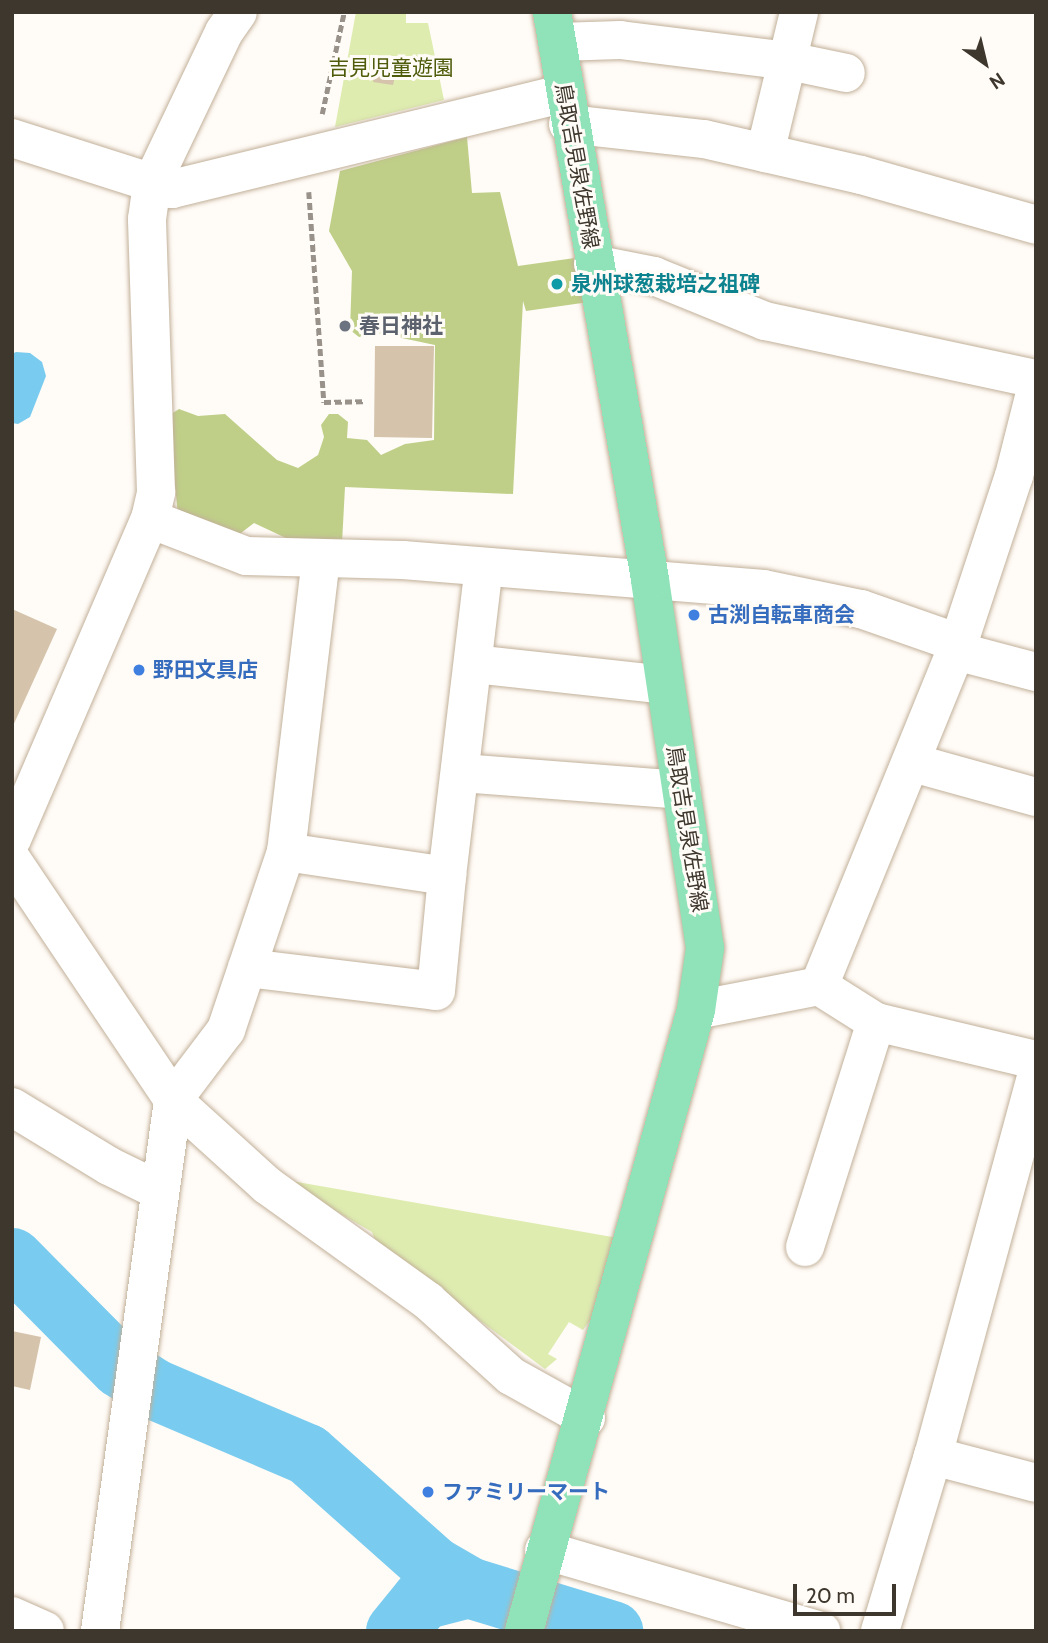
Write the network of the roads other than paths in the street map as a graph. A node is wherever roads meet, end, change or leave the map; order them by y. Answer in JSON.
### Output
{"nodes":[{"id":1,"x":238,"y":12,"type":"edge"},
{"id":2,"x":799,"y":12,"type":"edge"},
{"id":3,"x":555,"y":27,"type":"edge"},
{"id":4,"x":789,"y":61,"type":"junction"},
{"id":5,"x":846,"y":73,"type":"dead end"},
{"id":6,"x":566,"y":109,"type":"junction"},
{"id":7,"x":12,"y":138,"type":"edge"},
{"id":8,"x":765,"y":153,"type":"junction"},
{"id":9,"x":152,"y":183,"type":"junction"},
{"id":10,"x":1036,"y":225,"type":"edge"},
{"id":11,"x":593,"y":264,"type":"junction"},
{"id":12,"x":1036,"y":379,"type":"edge"},
{"id":13,"x":1036,"y":389,"type":"edge"},
{"id":14,"x":1025,"y":479,"type":"edge"},
{"id":15,"x":150,"y":519,"type":"junction"},
{"id":16,"x":321,"y":559,"type":"junction"},
{"id":17,"x":484,"y":568,"type":"junction"},
{"id":18,"x":650,"y":579,"type":"junction"},
{"id":19,"x":957,"y":647,"type":"junction"},
{"id":20,"x":473,"y":664,"type":"junction"},
{"id":21,"x":1036,"y":672,"type":"edge"},
{"id":22,"x":665,"y":685,"type":"junction"},
{"id":23,"x":913,"y":764,"type":"junction"},
{"id":24,"x":461,"y":773,"type":"junction"},
{"id":25,"x":681,"y":790,"type":"junction"},
{"id":26,"x":1036,"y":797,"type":"edge"},
{"id":27,"x":12,"y":839,"type":"edge"},
{"id":28,"x":285,"y":852,"type":"junction"},
{"id":29,"x":12,"y":860,"type":"edge"},
{"id":30,"x":447,"y":876,"type":"junction"},
{"id":31,"x":247,"y":968,"type":"junction"},
{"id":32,"x":820,"y":986,"type":"junction"},
{"id":33,"x":696,"y":1010,"type":"junction"},
{"id":34,"x":876,"y":1022,"type":"junction"},
{"id":35,"x":1036,"y":1060,"type":"edge"},
{"id":36,"x":1036,"y":1076,"type":"edge"},
{"id":37,"x":173,"y":1100,"type":"junction"},
{"id":38,"x":12,"y":1107,"type":"edge"},
{"id":39,"x":160,"y":1191,"type":"junction"},
{"id":40,"x":805,"y":1247,"type":"dead end"},
{"id":41,"x":586,"y":1418,"type":"junction"},
{"id":42,"x":933,"y":1456,"type":"junction"},
{"id":43,"x":1036,"y":1483,"type":"edge"},
{"id":44,"x":540,"y":1565,"type":"junction"},
{"id":45,"x":12,"y":1616,"type":"edge"},
{"id":46,"x":45,"y":1631,"type":"edge"},
{"id":47,"x":100,"y":1631,"type":"edge"},
{"id":48,"x":524,"y":1631,"type":"edge"},
{"id":49,"x":821,"y":1631,"type":"edge"},
{"id":50,"x":880,"y":1631,"type":"edge"}],
"edges":[{"from":1,"to":9,"type":"street"},
{"from":2,"to":4,"type":"street"},
{"from":3,"to":4,"type":"street"},
{"from":3,"to":6,"type":"main road","name":"鳥取吉見泉佐野線"},
{"from":4,"to":5,"type":"street"},
{"from":4,"to":8,"type":"street"},
{"from":6,"to":8,"type":"street"},
{"from":6,"to":9,"type":"street"},
{"from":6,"to":11,"type":"main road","name":"鳥取吉見泉佐野線"},
{"from":7,"to":9,"type":"street"},
{"from":8,"to":10,"type":"street"},
{"from":9,"to":15,"type":"street"},
{"from":11,"to":12,"type":"street"},
{"from":11,"to":18,"type":"main road","name":"鳥取吉見泉佐野線"},
{"from":13,"to":14,"type":"street"},
{"from":14,"to":19,"type":"street"},
{"from":15,"to":16,"type":"street"},
{"from":15,"to":27,"type":"street"},
{"from":16,"to":17,"type":"street"},
{"from":16,"to":28,"type":"street"},
{"from":17,"to":18,"type":"street"},
{"from":17,"to":20,"type":"street"},
{"from":18,"to":19,"type":"street"},
{"from":18,"to":22,"type":"main road","name":"鳥取吉見泉佐野線"},
{"from":19,"to":21,"type":"street"},
{"from":19,"to":23,"type":"street"},
{"from":20,"to":22,"type":"street"},
{"from":20,"to":24,"type":"street"},
{"from":22,"to":25,"type":"main road","name":"鳥取吉見泉佐野線"},
{"from":23,"to":26,"type":"street"},
{"from":23,"to":32,"type":"street"},
{"from":24,"to":25,"type":"street"},
{"from":24,"to":30,"type":"street"},
{"from":25,"to":33,"type":"main road","name":"鳥取吉見泉佐野線"},
{"from":28,"to":30,"type":"street"},
{"from":28,"to":31,"type":"street"},
{"from":29,"to":37,"type":"street"},
{"from":30,"to":31,"type":"street"},
{"from":31,"to":37,"type":"street"},
{"from":32,"to":33,"type":"street"},
{"from":32,"to":34,"type":"street"},
{"from":33,"to":41,"type":"main road","name":"鳥取吉見泉佐野線"},
{"from":34,"to":35,"type":"street"},
{"from":34,"to":40,"type":"street"},
{"from":36,"to":42,"type":"street"},
{"from":37,"to":39,"type":"street"},
{"from":37,"to":41,"type":"street"},
{"from":38,"to":39,"type":"street"},
{"from":39,"to":47,"type":"street"},
{"from":41,"to":44,"type":"main road","name":"鳥取吉見泉佐野線"},
{"from":42,"to":43,"type":"street"},
{"from":42,"to":50,"type":"street"},
{"from":44,"to":48,"type":"main road","name":"鳥取吉見泉佐野線"},
{"from":44,"to":49,"type":"street"},
{"from":45,"to":46,"type":"street"}]}
